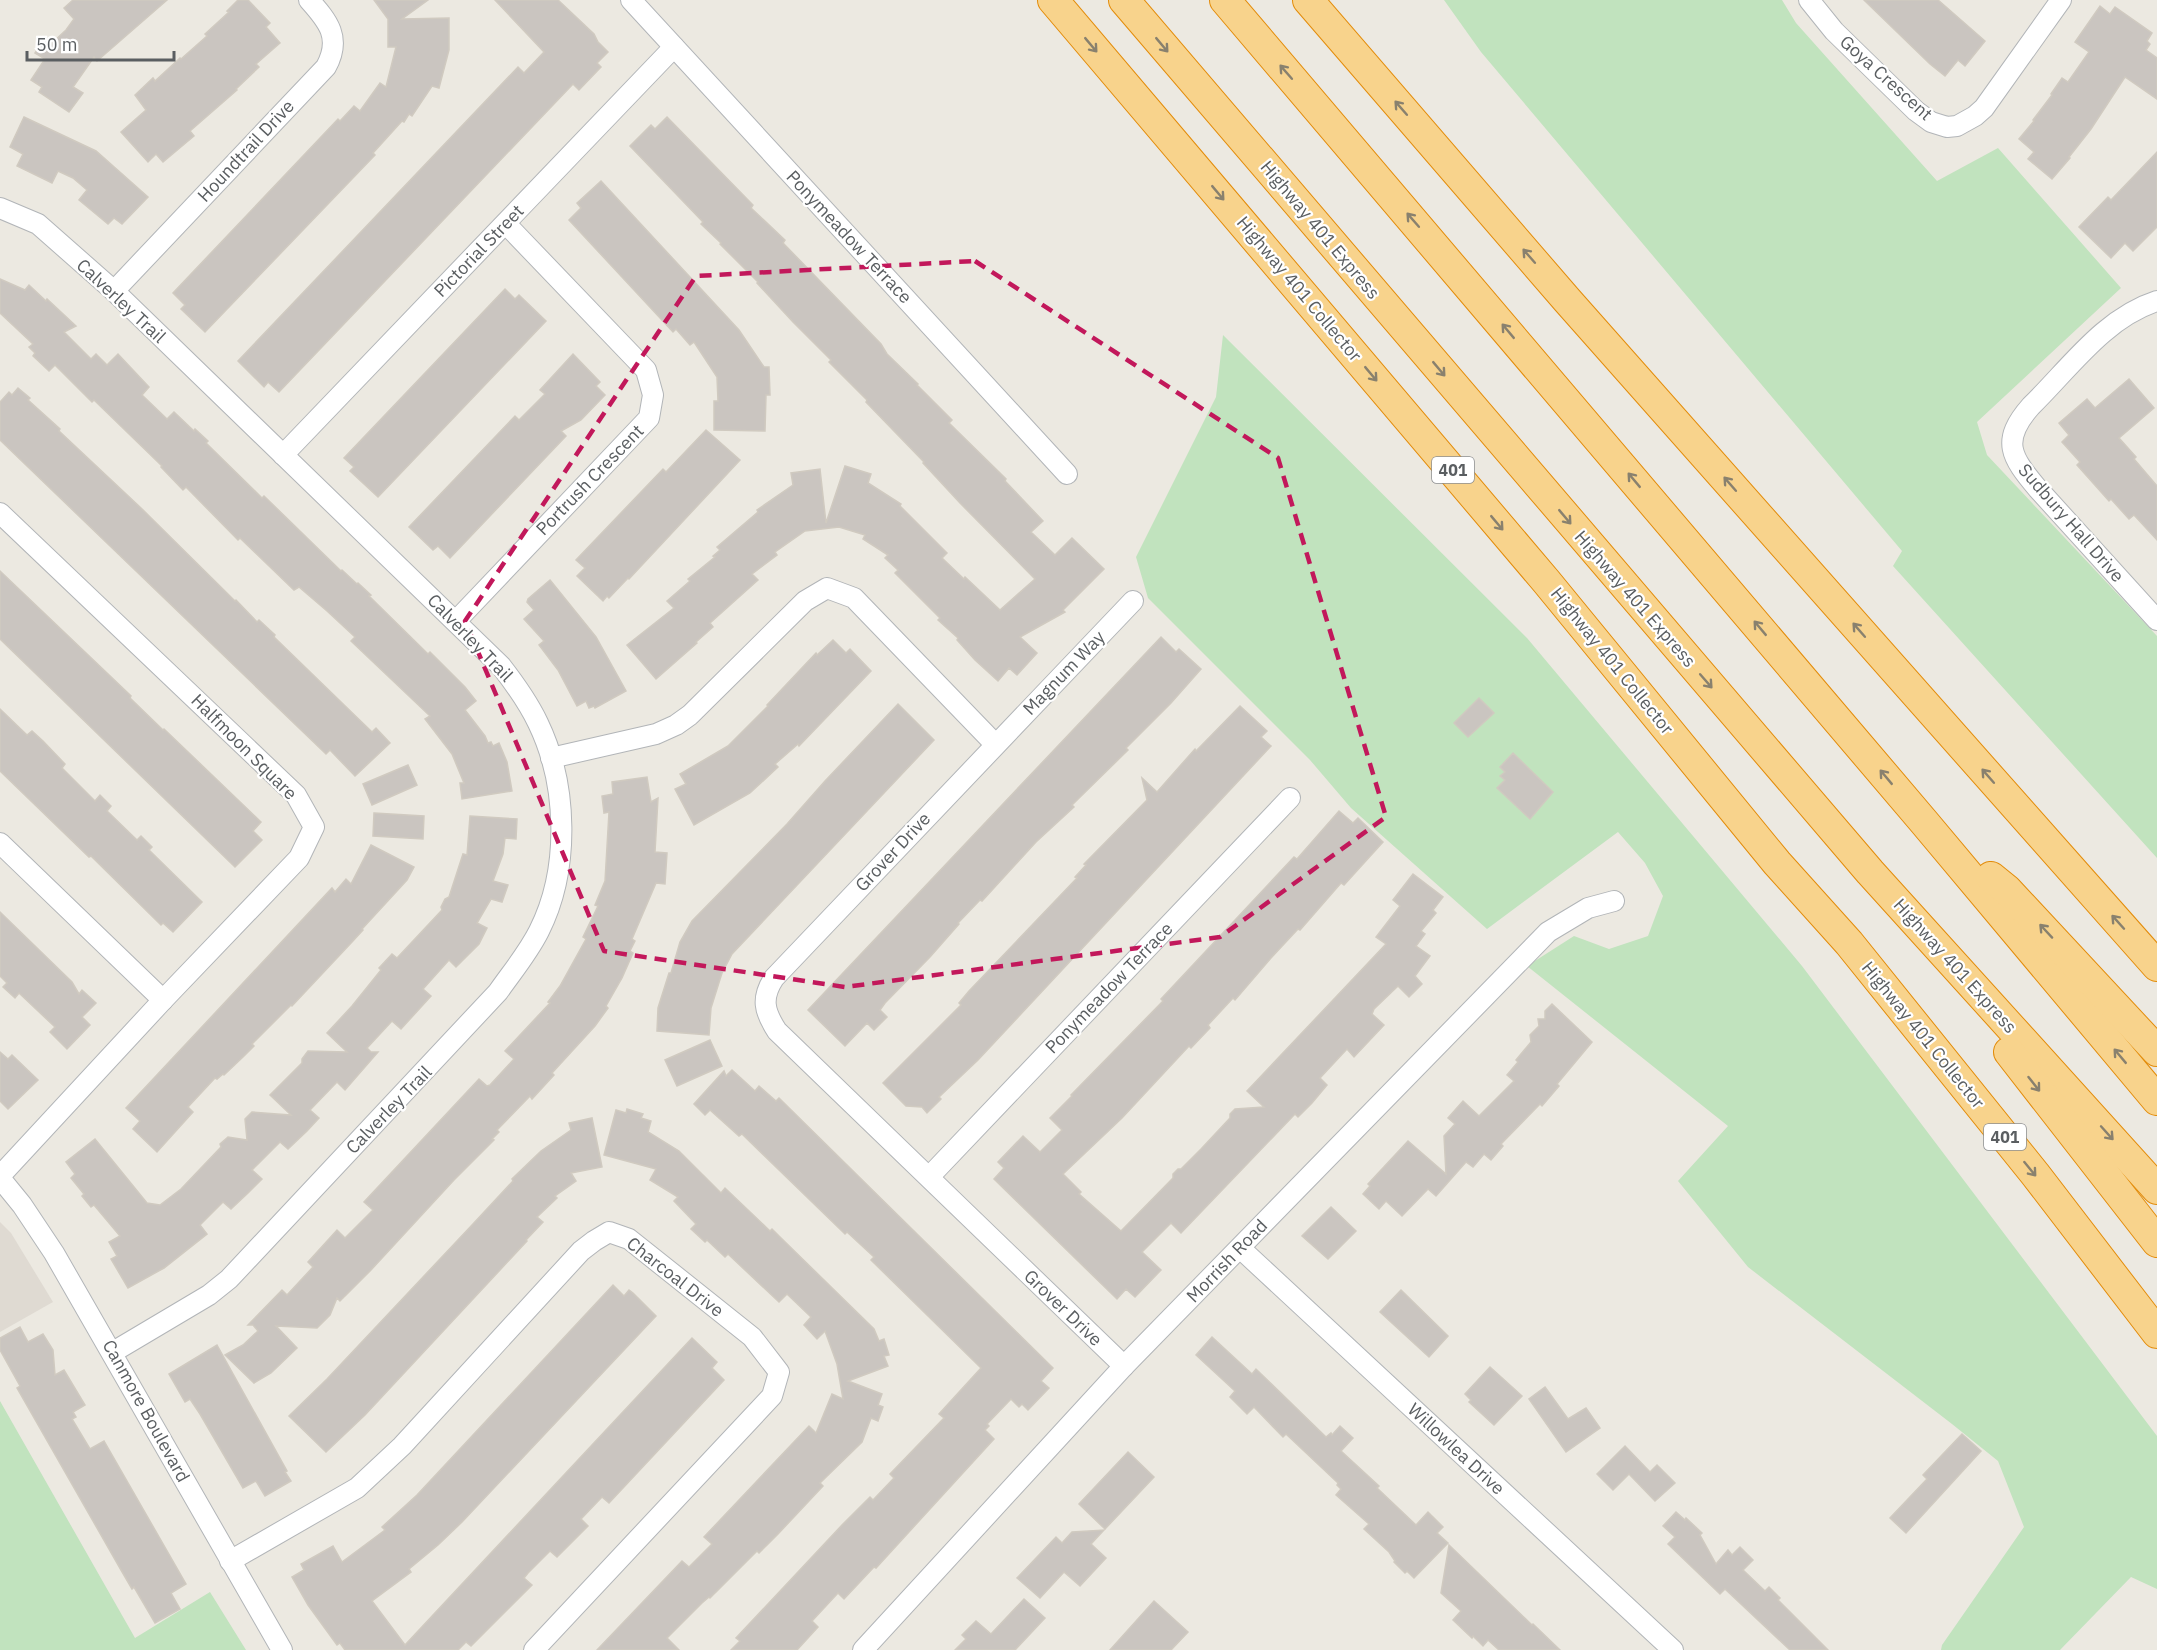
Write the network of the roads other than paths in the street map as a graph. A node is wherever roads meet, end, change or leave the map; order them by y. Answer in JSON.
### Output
{"nodes":[{"id":1,"x":309,"y":0,"type":"edge"},
{"id":2,"x":631,"y":0,"type":"edge"},
{"id":3,"x":1053,"y":0,"type":"edge"},
{"id":4,"x":1124,"y":0,"type":"edge"},
{"id":5,"x":1225,"y":0,"type":"edge"},
{"id":6,"x":1308,"y":0,"type":"edge"},
{"id":7,"x":1809,"y":0,"type":"edge"},
{"id":8,"x":2061,"y":0,"type":"edge"},
{"id":9,"x":674,"y":47,"type":"junction"},
{"id":10,"x":0,"y":208,"type":"edge"},
{"id":11,"x":506,"y":224,"type":"junction"},
{"id":12,"x":114,"y":291,"type":"junction"},
{"id":13,"x":2157,"y":301,"type":"edge"},
{"id":14,"x":283,"y":455,"type":"junction"},
{"id":15,"x":1067,"y":474,"type":"dead end"},
{"id":16,"x":0,"y":513,"type":"edge"},
{"id":17,"x":1133,"y":601,"type":"dead end"},
{"id":18,"x":2157,"y":620,"type":"edge"},
{"id":19,"x":456,"y":621,"type":"junction"},
{"id":20,"x":995,"y":744,"type":"junction"},
{"id":21,"x":551,"y":758,"type":"junction"},
{"id":22,"x":1290,"y":798,"type":"dead end"},
{"id":23,"x":1924,"y":822,"type":"junction"},
{"id":24,"x":0,"y":843,"type":"edge"},
{"id":25,"x":1869,"y":872,"type":"junction"},
{"id":26,"x":1614,"y":901,"type":"dead end"},
{"id":27,"x":2157,"y":966,"type":"edge"},
{"id":28,"x":163,"y":1000,"type":"junction"},
{"id":29,"x":2157,"y":1051,"type":"edge"},
{"id":30,"x":2157,"y":1101,"type":"edge"},
{"id":31,"x":0,"y":1177,"type":"edge"},
{"id":32,"x":929,"y":1177,"type":"junction"},
{"id":33,"x":2157,"y":1190,"type":"edge"},
{"id":34,"x":2157,"y":1242,"type":"edge"},
{"id":35,"x":1240,"y":1248,"type":"junction"},
{"id":36,"x":2157,"y":1333,"type":"edge"},
{"id":37,"x":113,"y":1352,"type":"junction"},
{"id":38,"x":1124,"y":1366,"type":"junction"},
{"id":39,"x":230,"y":1561,"type":"junction"},
{"id":40,"x":282,"y":1650,"type":"edge"},
{"id":41,"x":534,"y":1650,"type":"edge"},
{"id":42,"x":863,"y":1650,"type":"edge"},
{"id":43,"x":1672,"y":1650,"type":"edge"}],
"edges":[{"from":1,"to":12,"type":"street","name":"Houndtrail Drive"},
{"from":2,"to":9,"type":"street","name":"Ponymeadow Terrace"},
{"from":3,"to":36,"type":"highway","name":"Highway 401 Collector","number":"401","one_way":true},
{"from":4,"to":25,"type":"highway","name":"Highway 401 Express","one_way":true},
{"from":23,"to":5,"type":"highway","one_way":true},
{"from":27,"to":6,"type":"highway","one_way":true},
{"from":7,"to":8,"type":"street","name":"Goya Crescent"},
{"from":9,"to":11,"type":"street","name":"Pictorial Street"},
{"from":9,"to":15,"type":"street","name":"Ponymeadow Terrace"},
{"from":10,"to":12,"type":"street","name":"Calverley Trail"},
{"from":11,"to":14,"type":"street","name":"Pictorial Street"},
{"from":11,"to":19,"type":"street","name":"Portrush Crescent"},
{"from":12,"to":14,"type":"street","name":"Calverley Trail"},
{"from":13,"to":18,"type":"street","name":"Sudbury Hall Drive"},
{"from":14,"to":19,"type":"street","name":"Calverley Trail"},
{"from":16,"to":28,"type":"street","name":"Halfmoon Square"},
{"from":17,"to":20,"type":"street","name":"Magnum Way"},
{"from":19,"to":21,"type":"street","name":"Calverley Trail"},
{"from":20,"to":21,"type":"street"},
{"from":20,"to":32,"type":"street","name":"Grover Drive"},
{"from":21,"to":37,"type":"street","name":"Calverley Trail"},
{"from":22,"to":32,"type":"street","name":"Ponymeadow Terrace"},
{"from":29,"to":23,"type":"highway","one_way":true},
{"from":30,"to":23,"type":"highway","one_way":true},
{"from":24,"to":28,"type":"street"},
{"from":25,"to":33,"type":"highway","name":"Highway 401 Express","one_way":true},
{"from":25,"to":34,"type":"highway","one_way":true},
{"from":26,"to":35,"type":"street","name":"Morrish Road"},
{"from":28,"to":31,"type":"street","name":"Halfmoon Square"},
{"from":31,"to":37,"type":"street","name":"Canmore Boulevard"},
{"from":32,"to":38,"type":"street","name":"Grover Drive"},
{"from":35,"to":38,"type":"street","name":"Morrish Road"},
{"from":35,"to":43,"type":"street","name":"Willowlea Drive"},
{"from":37,"to":39,"type":"street","name":"Canmore Boulevard"},
{"from":38,"to":42,"type":"street","name":"Morrish Road"},
{"from":39,"to":40,"type":"street","name":"Canmore Boulevard"},
{"from":39,"to":41,"type":"street","name":"Charcoal Drive"}]}
